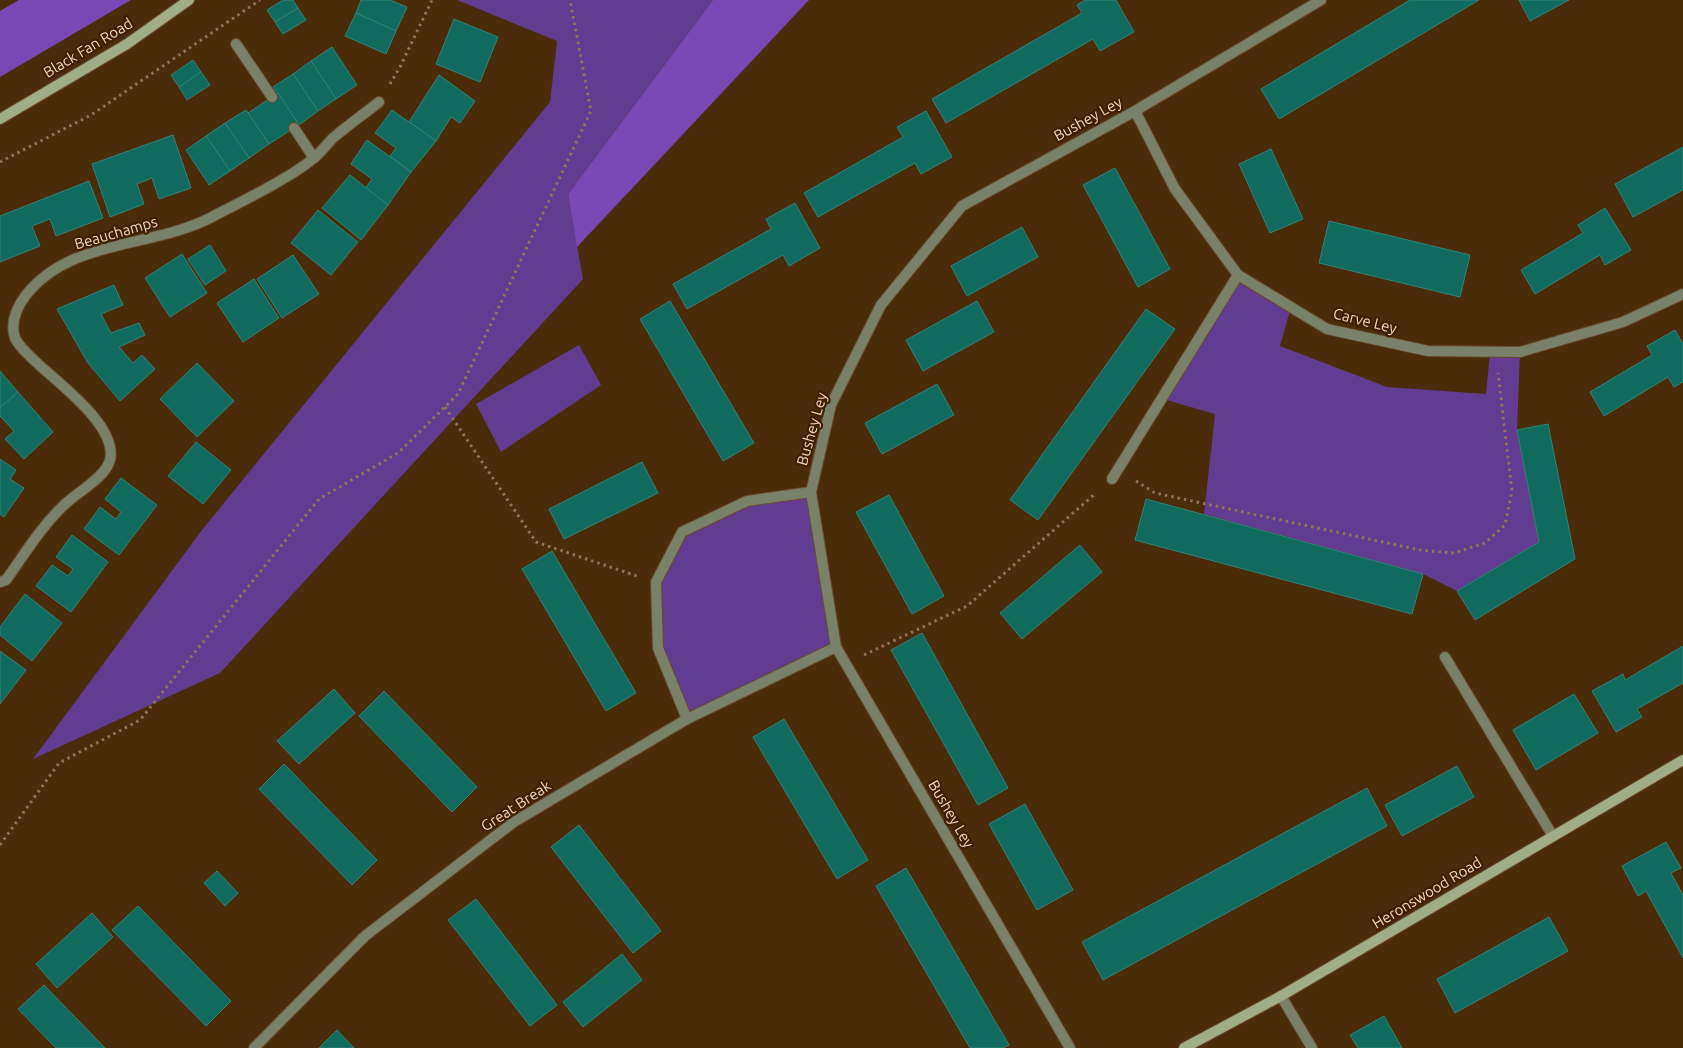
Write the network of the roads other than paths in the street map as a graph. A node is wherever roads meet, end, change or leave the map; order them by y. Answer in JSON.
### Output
{"nodes":[{"id":1,"x":189,"y":0,"type":"edge"},
{"id":2,"x":1321,"y":0,"type":"edge"},
{"id":3,"x":236,"y":44,"type":"dead end"},
{"id":4,"x":272,"y":97,"type":"dead end"},
{"id":5,"x":379,"y":102,"type":"road end"},
{"id":6,"x":1135,"y":111,"type":"junction"},
{"id":7,"x":0,"y":119,"type":"edge"},
{"id":8,"x":294,"y":128,"type":"dead end"},
{"id":9,"x":314,"y":158,"type":"junction"},
{"id":10,"x":1238,"y":275,"type":"junction"},
{"id":11,"x":1683,"y":294,"type":"edge"},
{"id":12,"x":1115,"y":475,"type":"road end"},
{"id":13,"x":811,"y":492,"type":"junction"},
{"id":14,"x":0,"y":582,"type":"edge"},
{"id":15,"x":836,"y":647,"type":"junction"},
{"id":16,"x":1445,"y":657,"type":"dead end"},
{"id":17,"x":687,"y":719,"type":"junction"},
{"id":18,"x":1683,"y":760,"type":"edge"},
{"id":19,"x":1552,"y":836,"type":"junction"},
{"id":20,"x":1281,"y":996,"type":"junction"},
{"id":21,"x":254,"y":1048,"type":"edge"},
{"id":22,"x":1070,"y":1048,"type":"edge"},
{"id":23,"x":1184,"y":1048,"type":"edge"},
{"id":24,"x":1312,"y":1048,"type":"edge"}],
"edges":[{"from":1,"to":7,"type":"street","name":"Black Fan Road"},
{"from":2,"to":6,"type":"street","name":"Bushey Ley"},
{"from":3,"to":4,"type":"street"},
{"from":5,"to":9,"type":"street","name":"Beauchamps"},
{"from":6,"to":10,"type":"street","name":"Carve Ley"},
{"from":6,"to":13,"type":"street","name":"Bushey Ley"},
{"from":8,"to":9,"type":"street"},
{"from":9,"to":14,"type":"street","name":"Beauchamps"},
{"from":10,"to":11,"type":"street","name":"Carve Ley"},
{"from":10,"to":12,"type":"street"},
{"from":13,"to":15,"type":"street","name":"Bushey Ley"},
{"from":13,"to":17,"type":"street"},
{"from":15,"to":17,"type":"street","name":"Great Break"},
{"from":15,"to":22,"type":"street","name":"Bushey Ley"},
{"from":16,"to":19,"type":"street"},
{"from":17,"to":21,"type":"street","name":"Great Break"},
{"from":18,"to":19,"type":"street","name":"Heronswood Road"},
{"from":19,"to":20,"type":"street","name":"Heronswood Road"},
{"from":20,"to":23,"type":"street","name":"Heronswood Road"},
{"from":20,"to":24,"type":"street"}]}
